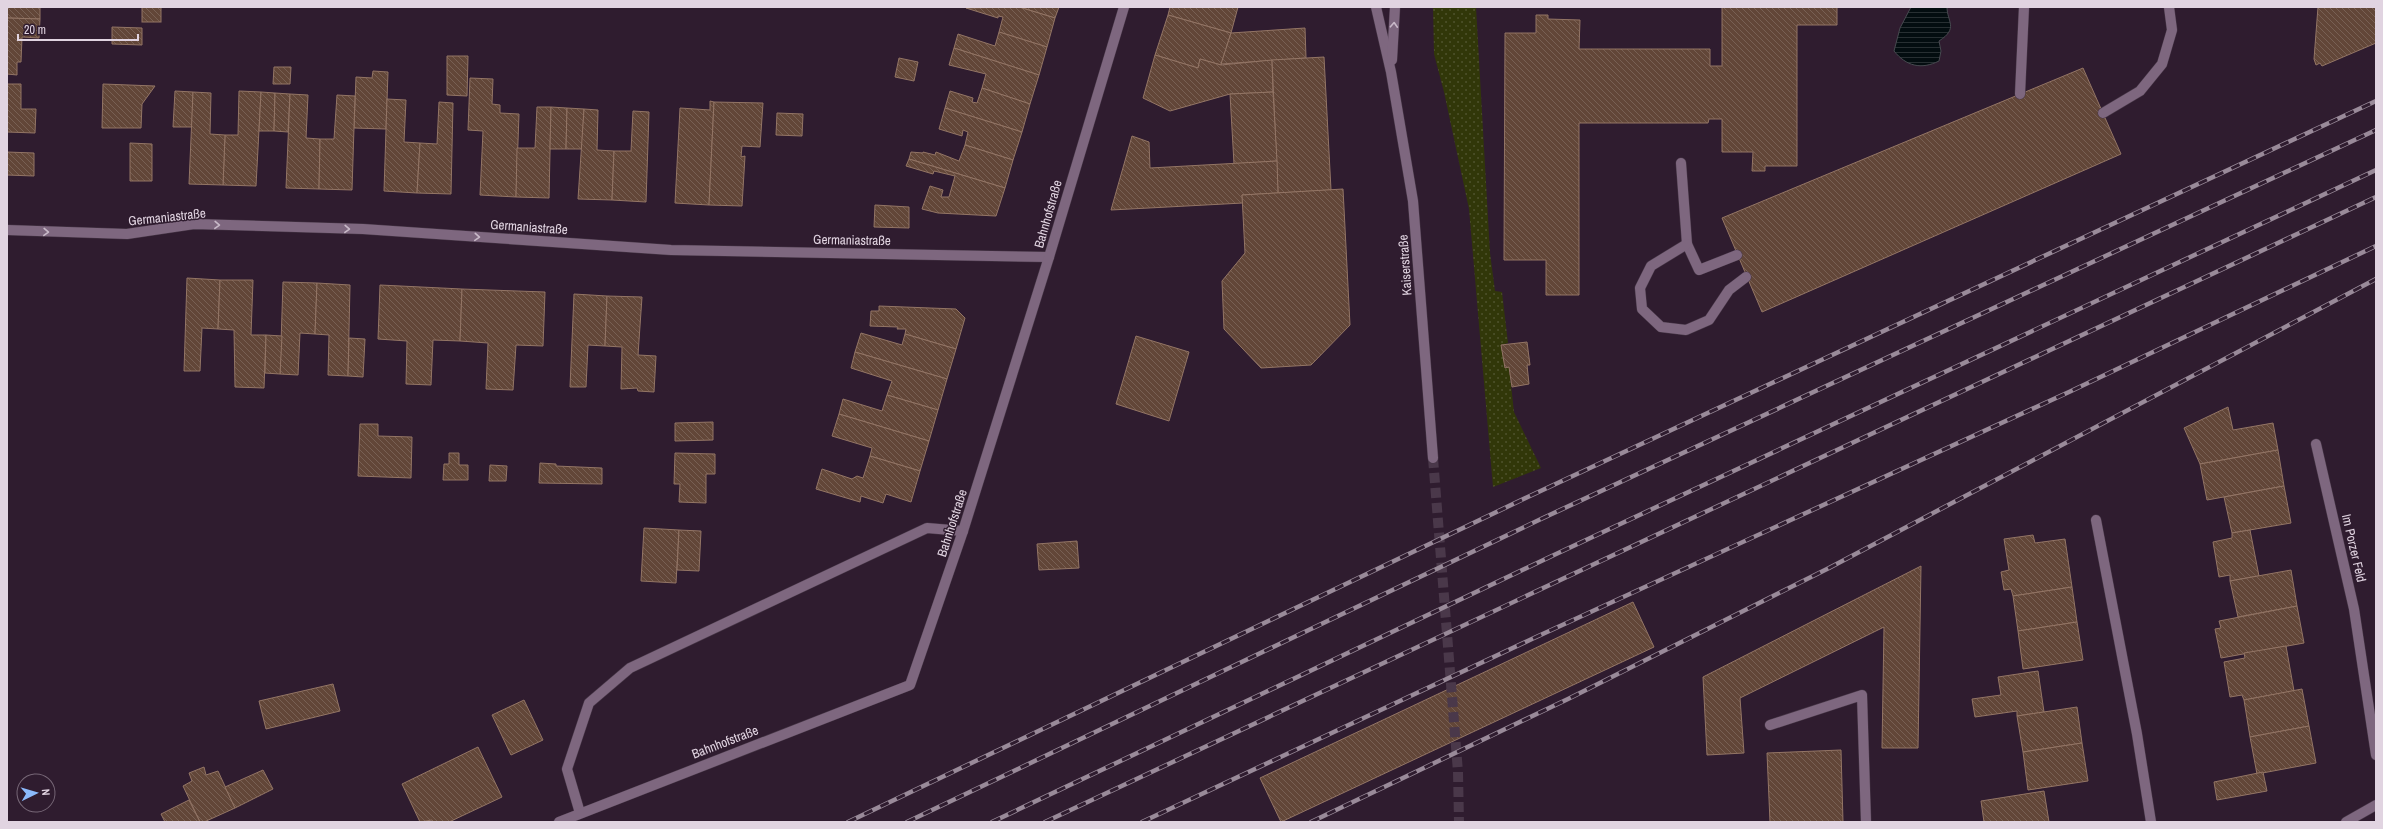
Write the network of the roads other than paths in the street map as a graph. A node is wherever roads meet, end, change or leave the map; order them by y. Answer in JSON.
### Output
{"nodes":[{"id":1,"x":1124,"y":7,"type":"edge"},
{"id":2,"x":1376,"y":7,"type":"edge"},
{"id":3,"x":1395,"y":7,"type":"edge"},
{"id":4,"x":2024,"y":7,"type":"edge"},
{"id":5,"x":2169,"y":7,"type":"edge"},
{"id":6,"x":1391,"y":72,"type":"junction"},
{"id":7,"x":2020,"y":94,"type":"dead end"},
{"id":8,"x":2103,"y":113,"type":"dead end"},
{"id":9,"x":1681,"y":163,"type":"dead end"},
{"id":10,"x":7,"y":230,"type":"edge"},
{"id":11,"x":1687,"y":244,"type":"junction"},
{"id":12,"x":1737,"y":255,"type":"dead end"},
{"id":13,"x":1049,"y":257,"type":"junction"},
{"id":14,"x":1746,"y":277,"type":"dead end"},
{"id":15,"x":2316,"y":444,"type":"dead end"},
{"id":16,"x":1433,"y":458,"type":"tunnel mouth"},
{"id":17,"x":2096,"y":520,"type":"dead end"},
{"id":18,"x":963,"y":531,"type":"junction"},
{"id":19,"x":1770,"y":725,"type":"dead end"},
{"id":20,"x":2376,"y":755,"type":"edge"},
{"id":21,"x":2376,"y":805,"type":"edge"},
{"id":22,"x":580,"y":812,"type":"junction"},
{"id":23,"x":559,"y":822,"type":"edge"},
{"id":24,"x":1866,"y":822,"type":"edge"},
{"id":25,"x":2151,"y":822,"type":"edge"},
{"id":26,"x":2346,"y":822,"type":"edge"}],
"edges":[{"from":1,"to":13,"type":"street","name":"Bahnhofstraße"},
{"from":2,"to":6,"type":"street","name":"Kaiserstraße"},
{"from":6,"to":3,"type":"street","name":"Kaiserstraße","one_way":true},
{"from":4,"to":7,"type":"street"},
{"from":5,"to":8,"type":"street"},
{"from":6,"to":16,"type":"street","name":"Kaiserstraße"},
{"from":9,"to":11,"type":"street"},
{"from":10,"to":13,"type":"street","name":"Germaniastraße","one_way":true},
{"from":11,"to":12,"type":"street"},
{"from":11,"to":14,"type":"street"},
{"from":13,"to":18,"type":"street","name":"Bahnhofstraße"},
{"from":15,"to":20,"type":"street","name":"Im Porzer Feld"},
{"from":17,"to":25,"type":"street"},
{"from":18,"to":22,"type":"street","name":"Bahnhofstraße"},
{"from":18,"to":22,"type":"street"},
{"from":19,"to":24,"type":"street"},
{"from":21,"to":26,"type":"street"},
{"from":22,"to":23,"type":"street","name":"Bahnhofstraße"}]}
